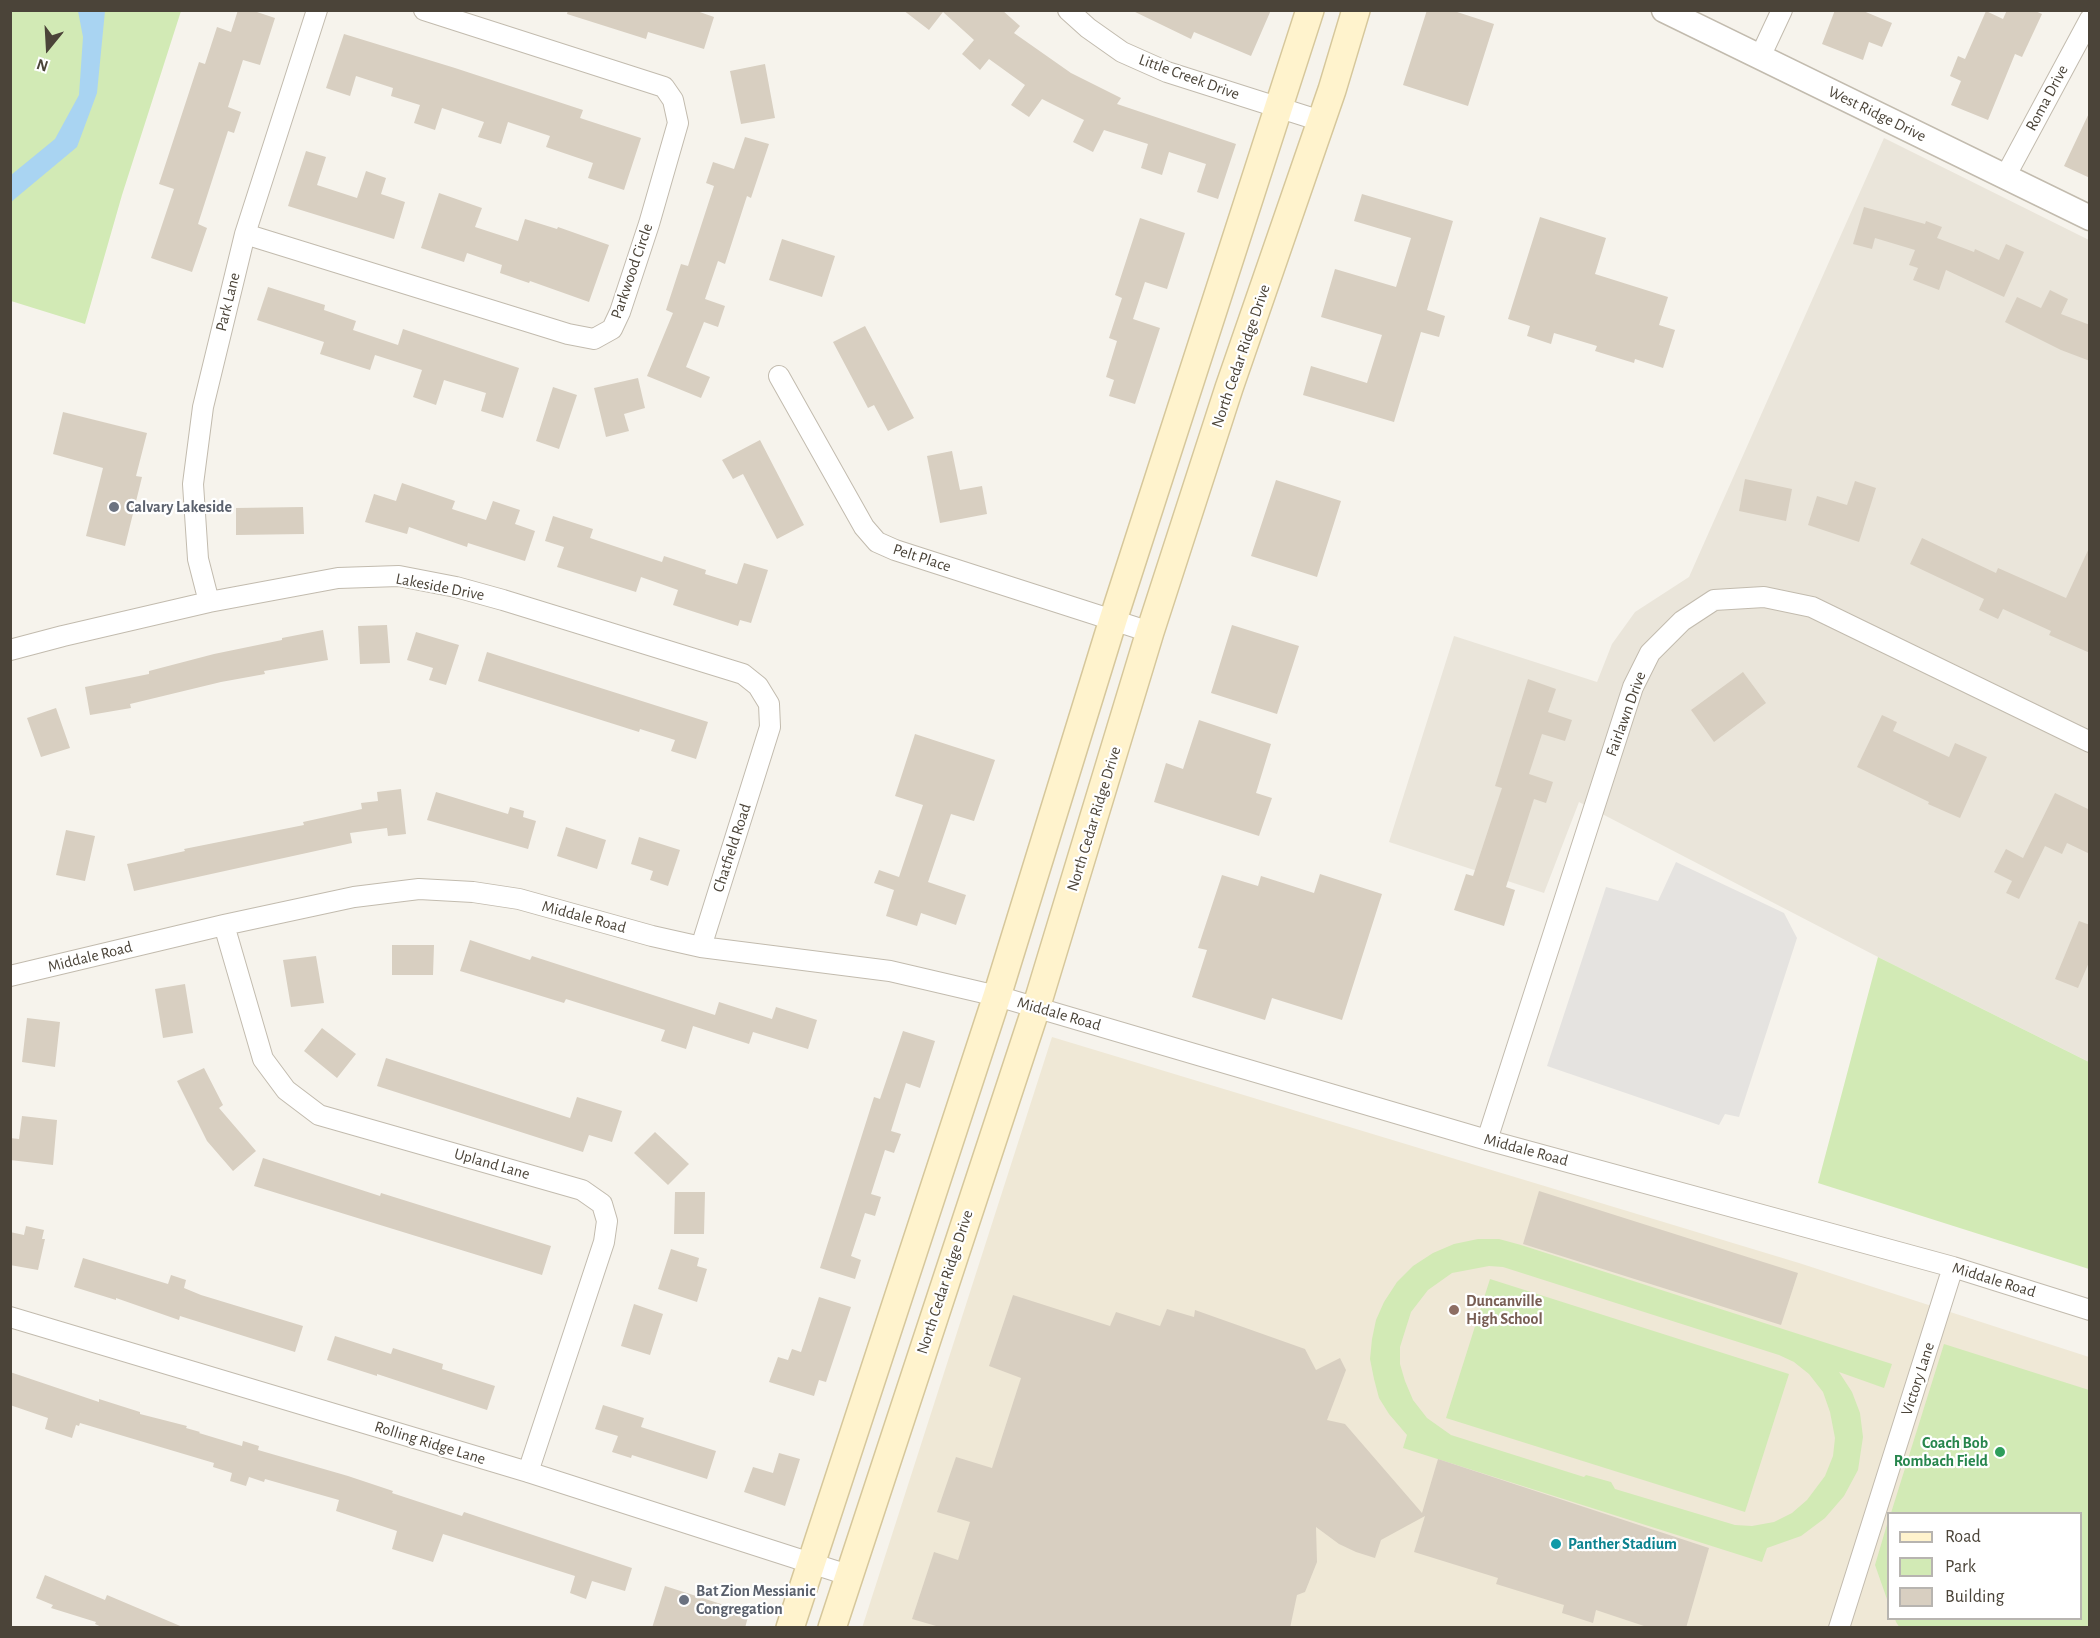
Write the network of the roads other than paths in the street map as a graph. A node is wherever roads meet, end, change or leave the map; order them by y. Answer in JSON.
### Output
{"nodes":[{"id":1,"x":317,"y":10,"type":"edge"},
{"id":2,"x":424,"y":10,"type":"edge"},
{"id":3,"x":1068,"y":10,"type":"edge"},
{"id":4,"x":1310,"y":10,"type":"edge"},
{"id":5,"x":1356,"y":10,"type":"edge"},
{"id":6,"x":1664,"y":10,"type":"edge"},
{"id":7,"x":1782,"y":10,"type":"edge"},
{"id":8,"x":2090,"y":19,"type":"edge"},
{"id":9,"x":1760,"y":57,"type":"junction"},
{"id":10,"x":1279,"y":108,"type":"junction"},
{"id":11,"x":1321,"y":122,"type":"junction"},
{"id":12,"x":2005,"y":177,"type":"junction"},
{"id":13,"x":2090,"y":218,"type":"edge"},
{"id":14,"x":245,"y":234,"type":"junction"},
{"id":15,"x":779,"y":376,"type":"dead end"},
{"id":16,"x":209,"y":602,"type":"junction"},
{"id":17,"x":1113,"y":620,"type":"junction"},
{"id":18,"x":1150,"y":632,"type":"junction"},
{"id":19,"x":10,"y":650,"type":"edge"},
{"id":20,"x":2090,"y":742,"type":"edge"},
{"id":21,"x":763,"y":749,"type":"joint"},
{"id":22,"x":224,"y":924,"type":"junction"},
{"id":23,"x":701,"y":946,"type":"junction"},
{"id":24,"x":10,"y":976,"type":"edge"},
{"id":25,"x":997,"y":996,"type":"junction"},
{"id":26,"x":1036,"y":1008,"type":"junction"},
{"id":27,"x":1487,"y":1140,"type":"junction"},
{"id":28,"x":1953,"y":1267,"type":"junction"},
{"id":29,"x":2090,"y":1311,"type":"edge"},
{"id":30,"x":10,"y":1317,"type":"edge"},
{"id":31,"x":528,"y":1472,"type":"junction"},
{"id":32,"x":810,"y":1564,"type":"junction"},
{"id":33,"x":848,"y":1575,"type":"junction"},
{"id":34,"x":790,"y":1628,"type":"edge"},
{"id":35,"x":832,"y":1628,"type":"edge"},
{"id":36,"x":1839,"y":1628,"type":"edge"}],
"edges":[{"from":1,"to":14,"type":"street","name":"Park Lane"},
{"from":2,"to":14,"type":"street","name":"Parkwood Circle"},
{"from":3,"to":10,"type":"street","name":"Little Creek Drive"},
{"from":4,"to":10,"type":"main road"},
{"from":5,"to":11,"type":"main road","name":"North Cedar Ridge Drive"},
{"from":6,"to":9,"type":"street","name":"West Ridge Drive"},
{"from":7,"to":9,"type":"street"},
{"from":8,"to":12,"type":"street","name":"Roma Drive"},
{"from":9,"to":12,"type":"street","name":"West Ridge Drive"},
{"from":10,"to":11,"type":"street","name":"Little Creek Drive"},
{"from":10,"to":17,"type":"main road"},
{"from":11,"to":18,"type":"main road","name":"North Cedar Ridge Drive"},
{"from":12,"to":13,"type":"street","name":"West Ridge Drive"},
{"from":14,"to":16,"type":"street","name":"Park Lane"},
{"from":15,"to":17,"type":"street","name":"Pelt Place"},
{"from":16,"to":19,"type":"street","name":"Lakeside Drive"},
{"from":16,"to":21,"type":"street","name":"Lakeside Drive"},
{"from":17,"to":18,"type":"street","name":"Pelt Place"},
{"from":17,"to":25,"type":"main road"},
{"from":18,"to":26,"type":"main road","name":"North Cedar Ridge Drive"},
{"from":20,"to":27,"type":"street","name":"Fairlawn Drive"},
{"from":21,"to":23,"type":"street","name":"Chatfield Road"},
{"from":22,"to":23,"type":"street","name":"Middale Road"},
{"from":22,"to":24,"type":"street","name":"Middale Road"},
{"from":22,"to":31,"type":"street","name":"Upland Lane"},
{"from":23,"to":25,"type":"street","name":"Middale Road"},
{"from":25,"to":26,"type":"street","name":"Middale Road"},
{"from":25,"to":32,"type":"main road"},
{"from":26,"to":27,"type":"street","name":"Middale Road"},
{"from":26,"to":33,"type":"main road","name":"North Cedar Ridge Drive"},
{"from":27,"to":28,"type":"street","name":"Middale Road"},
{"from":28,"to":29,"type":"street","name":"Middale Road"},
{"from":28,"to":36,"type":"street","name":"Victory Lane"},
{"from":30,"to":31,"type":"street","name":"Rolling Ridge Lane"},
{"from":31,"to":32,"type":"street","name":"Rolling Ridge Lane"},
{"from":32,"to":33,"type":"street","name":"Rolling Ridge Lane"},
{"from":32,"to":34,"type":"main road"},
{"from":33,"to":35,"type":"main road","name":"North Cedar Ridge Drive"}]}
